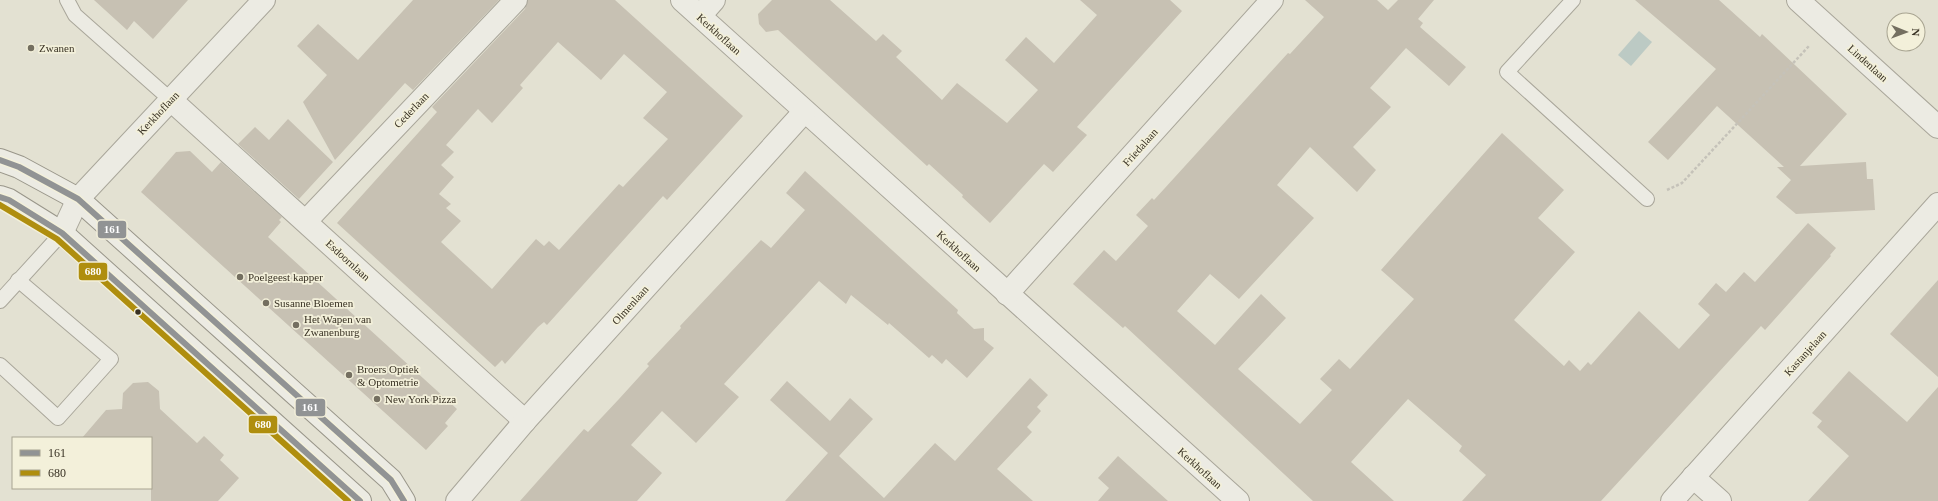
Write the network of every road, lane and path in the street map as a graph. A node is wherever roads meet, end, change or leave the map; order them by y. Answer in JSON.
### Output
{"nodes":[{"id":1,"x":67,"y":0,"type":"edge"},
{"id":2,"x":264,"y":0,"type":"edge"},
{"id":3,"x":516,"y":0,"type":"edge"},
{"id":4,"x":682,"y":0,"type":"edge"},
{"id":5,"x":714,"y":0,"type":"edge"},
{"id":6,"x":1272,"y":0,"type":"edge"},
{"id":7,"x":1573,"y":0,"type":"edge"},
{"id":8,"x":1798,"y":0,"type":"edge"},
{"id":9,"x":700,"y":16,"type":"junction"},
{"id":10,"x":1827,"y":26,"type":"junction"},
{"id":11,"x":171,"y":100,"type":"junction"},
{"id":12,"x":804,"y":112,"type":"junction"},
{"id":13,"x":1938,"y":127,"type":"edge"},
{"id":14,"x":0,"y":160,"type":"edge"},
{"id":15,"x":0,"y":197,"type":"edge"},
{"id":16,"x":1647,"y":199,"type":"joint"},
{"id":17,"x":78,"y":200,"type":"junction"},
{"id":18,"x":1938,"y":204,"type":"edge"},
{"id":19,"x":306,"y":221,"type":"junction"},
{"id":20,"x":62,"y":233,"type":"junction"},
{"id":21,"x":18,"y":280,"type":"junction"},
{"id":22,"x":1007,"y":294,"type":"junction"},
{"id":23,"x":0,"y":301,"type":"edge"},
{"id":24,"x":0,"y":365,"type":"edge"},
{"id":25,"x":525,"y":422,"type":"junction"},
{"id":26,"x":1693,"y":477,"type":"junction"},
{"id":27,"x":360,"y":501,"type":"edge"},
{"id":28,"x":404,"y":501,"type":"edge"},
{"id":29,"x":457,"y":501,"type":"edge"},
{"id":30,"x":1238,"y":501,"type":"edge"},
{"id":31,"x":1672,"y":501,"type":"edge"},
{"id":32,"x":1720,"y":501,"type":"edge"}],
"edges":[{"from":1,"to":11,"type":"lane"},
{"from":2,"to":11,"type":"street","name":"Kerkhoflaan"},
{"from":3,"to":19,"type":"street","name":"Cederlaan"},
{"from":4,"to":9,"type":"street","name":"Kerkhoflaan"},
{"from":5,"to":9,"type":"street"},
{"from":6,"to":22,"type":"street","name":"Friedalaan"},
{"from":7,"to":16,"type":"lane"},
{"from":8,"to":10,"type":"street","name":"Lindenlaan"},
{"from":9,"to":12,"type":"street","name":"Kerkhoflaan"},
{"from":10,"to":13,"type":"street","name":"Lindenlaan"},
{"from":10,"to":16,"type":"path"},
{"from":11,"to":17,"type":"street","name":"Kerkhoflaan"},
{"from":11,"to":19,"type":"street","name":"Esdoornlaan"},
{"from":12,"to":22,"type":"street","name":"Kerkhoflaan"},
{"from":12,"to":25,"type":"street","name":"Olmenlaan"},
{"from":14,"to":17,"type":"street"},
{"from":15,"to":20,"type":"street"},
{"from":17,"to":20,"type":"street","name":"Kerkhoflaan"},
{"from":17,"to":28,"type":"street"},
{"from":18,"to":26,"type":"street","name":"Kastanjelaan"},
{"from":19,"to":25,"type":"street","name":"Esdoornlaan"},
{"from":20,"to":21,"type":"lane"},
{"from":20,"to":27,"type":"street"},
{"from":21,"to":23,"type":"lane"},
{"from":21,"to":24,"type":"lane"},
{"from":22,"to":30,"type":"street","name":"Kerkhoflaan"},
{"from":25,"to":29,"type":"street","name":"Olmenlaan"},
{"from":26,"to":31,"type":"street","name":"Kastanjelaan"},
{"from":26,"to":32,"type":"street"}]}
